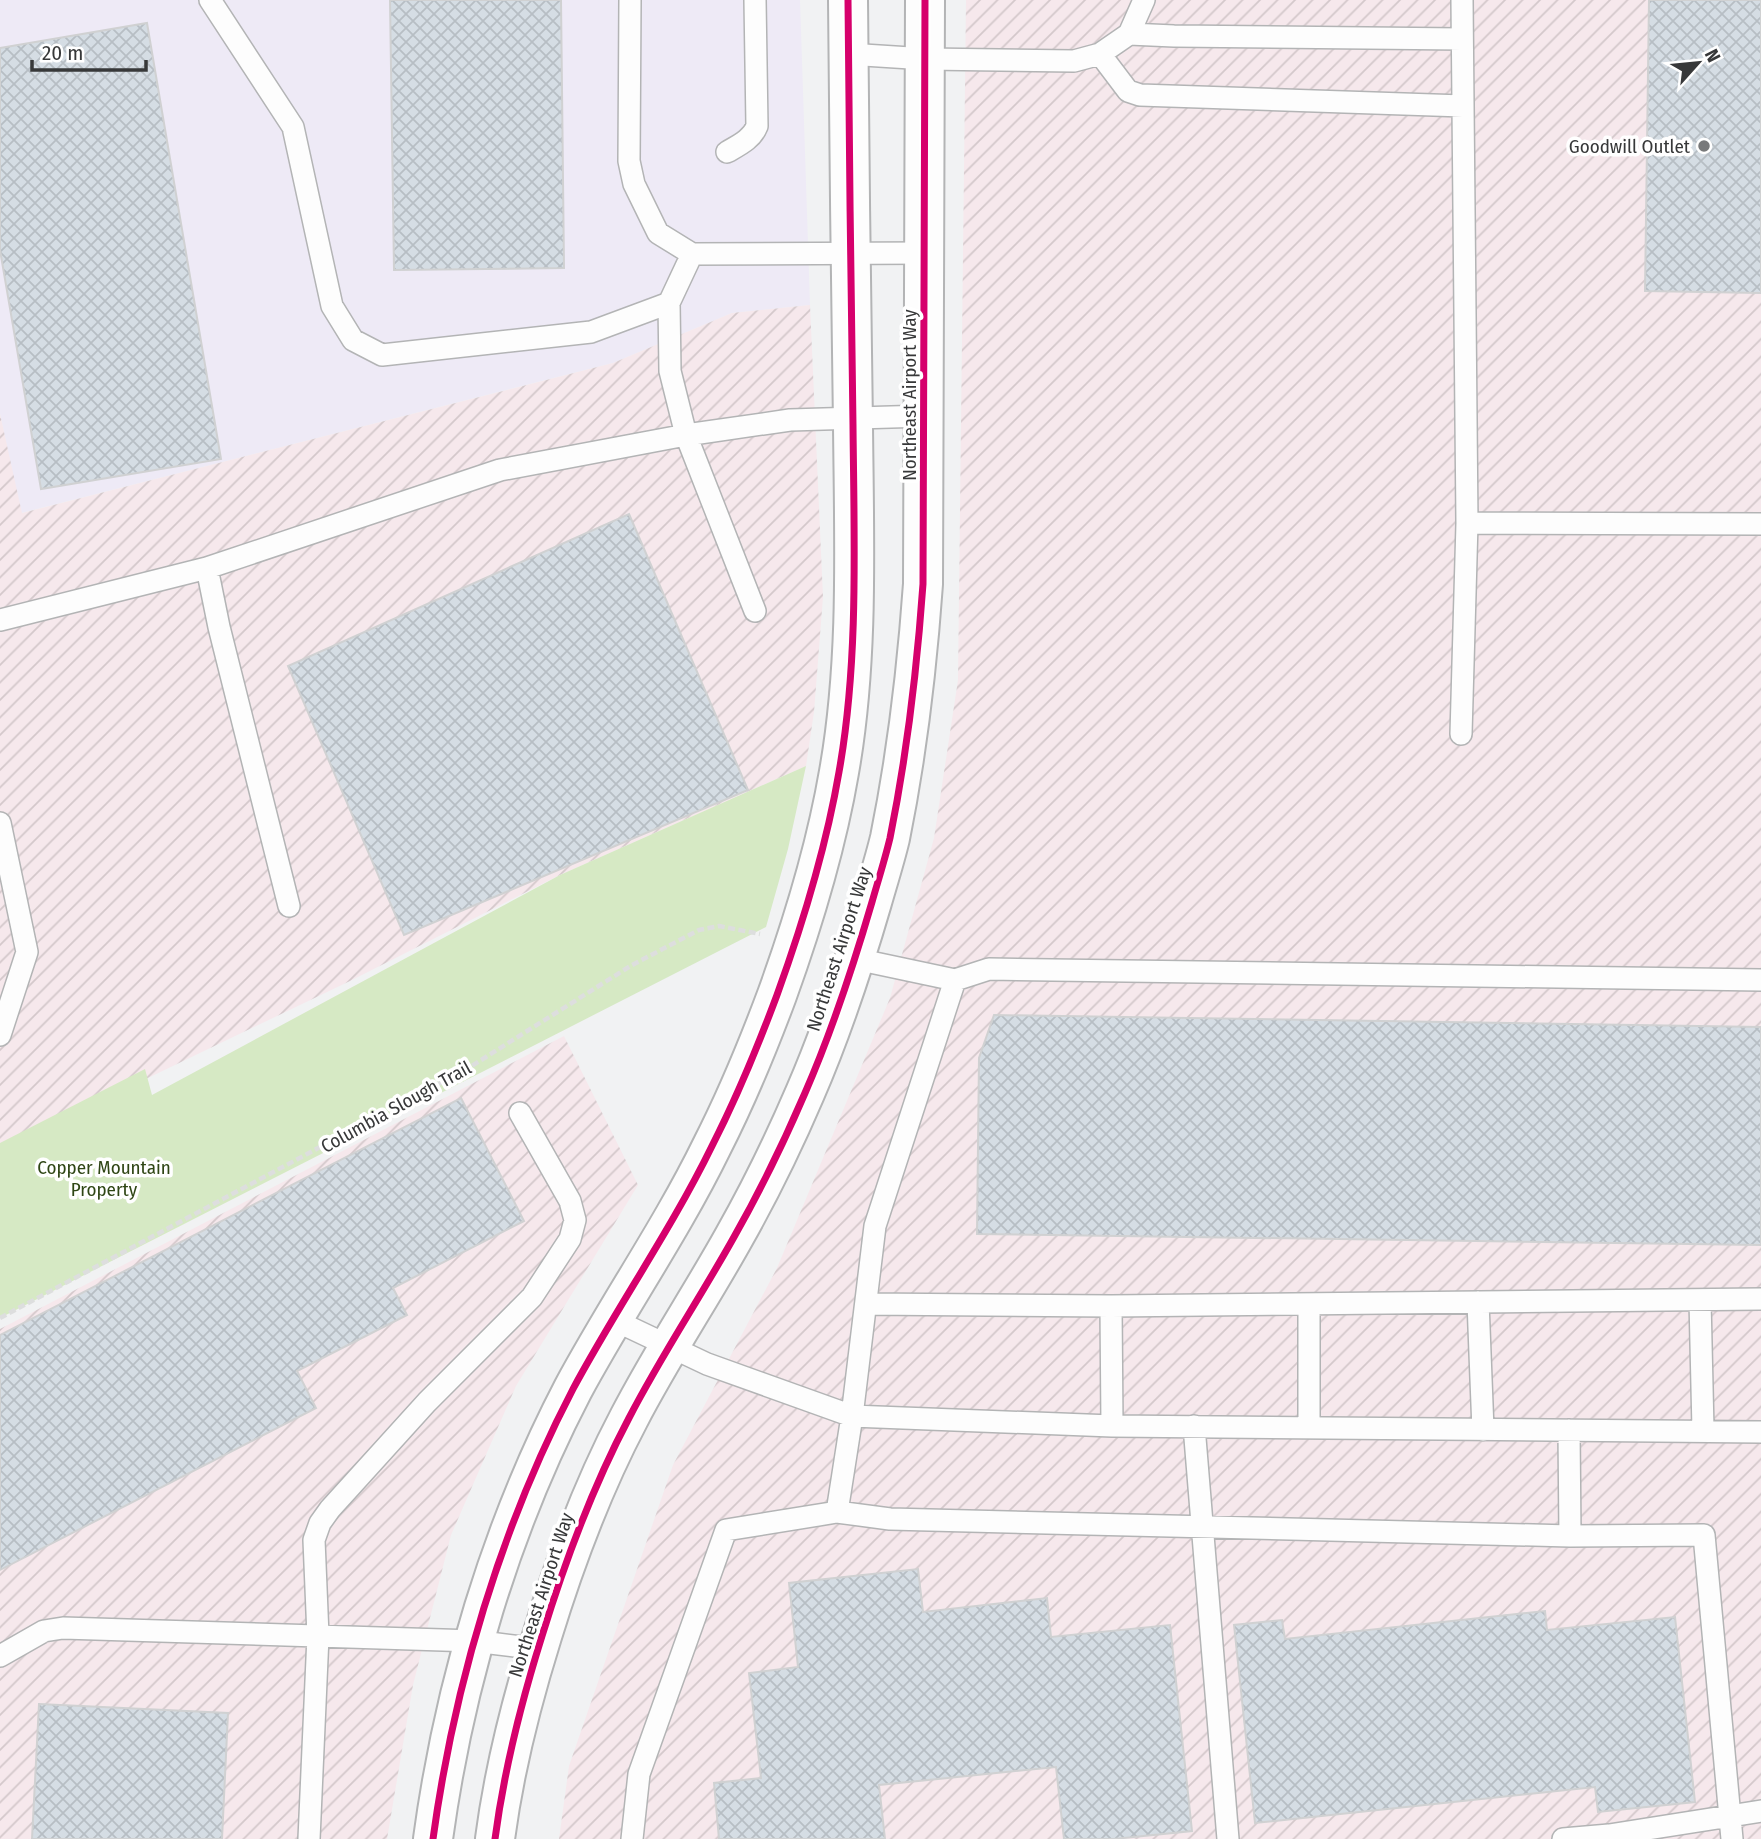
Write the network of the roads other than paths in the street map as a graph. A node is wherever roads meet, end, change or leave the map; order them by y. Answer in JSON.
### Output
{"nodes":[{"id":1,"x":210,"y":0,"type":"edge"},
{"id":2,"x":630,"y":0,"type":"edge"},
{"id":3,"x":755,"y":0,"type":"edge"},
{"id":4,"x":848,"y":0,"type":"edge"},
{"id":5,"x":925,"y":0,"type":"edge"},
{"id":6,"x":1144,"y":0,"type":"edge"},
{"id":7,"x":1462,"y":0,"type":"edge"},
{"id":8,"x":1129,"y":34,"type":"junction"},
{"id":9,"x":1462,"y":39,"type":"junction"},
{"id":10,"x":848,"y":54,"type":"junction"},
{"id":11,"x":1100,"y":54,"type":"junction"},
{"id":12,"x":926,"y":59,"type":"junction"},
{"id":13,"x":1463,"y":106,"type":"junction"},
{"id":14,"x":727,"y":152,"type":"dead end"},
{"id":15,"x":851,"y":252,"type":"junction"},
{"id":16,"x":926,"y":253,"type":"junction"},
{"id":17,"x":692,"y":254,"type":"junction"},
{"id":18,"x":669,"y":303,"type":"junction"},
{"id":19,"x":925,"y":416,"type":"junction"},
{"id":20,"x":853,"y":418,"type":"junction"},
{"id":21,"x":686,"y":435,"type":"junction"},
{"id":22,"x":1466,"y":523,"type":"junction"},
{"id":23,"x":1761,"y":524,"type":"edge"},
{"id":24,"x":207,"y":568,"type":"junction"},
{"id":25,"x":755,"y":611,"type":"dead end"},
{"id":26,"x":0,"y":620,"type":"edge"},
{"id":27,"x":1461,"y":734,"type":"dead end"},
{"id":28,"x":0,"y":823,"type":"edge"},
{"id":29,"x":289,"y":906,"type":"dead end"},
{"id":30,"x":856,"y":959,"type":"junction"},
{"id":31,"x":955,"y":980,"type":"junction"},
{"id":32,"x":1761,"y":980,"type":"edge"},
{"id":33,"x":0,"y":1035,"type":"edge"},
{"id":34,"x":520,"y":1113,"type":"dead end"},
{"id":35,"x":1761,"y":1299,"type":"edge"},
{"id":36,"x":1700,"y":1300,"type":"junction"},
{"id":37,"x":1478,"y":1302,"type":"junction"},
{"id":38,"x":867,"y":1304,"type":"junction"},
{"id":39,"x":1309,"y":1304,"type":"junction"},
{"id":40,"x":1111,"y":1306,"type":"junction"},
{"id":41,"x":612,"y":1319,"type":"junction"},
{"id":42,"x":669,"y":1346,"type":"junction"},
{"id":43,"x":852,"y":1416,"type":"junction"},
{"id":44,"x":1112,"y":1426,"type":"junction"},
{"id":45,"x":1194,"y":1426,"type":"junction"},
{"id":46,"x":1309,"y":1428,"type":"junction"},
{"id":47,"x":1483,"y":1430,"type":"junction"},
{"id":48,"x":1569,"y":1430,"type":"junction"},
{"id":49,"x":1703,"y":1430,"type":"junction"},
{"id":50,"x":1761,"y":1432,"type":"edge"},
{"id":51,"x":836,"y":1511,"type":"junction"},
{"id":52,"x":1203,"y":1526,"type":"junction"},
{"id":53,"x":1570,"y":1536,"type":"junction"},
{"id":54,"x":318,"y":1636,"type":"junction"},
{"id":55,"x":474,"y":1641,"type":"junction"},
{"id":56,"x":538,"y":1649,"type":"junction"},
{"id":57,"x":0,"y":1656,"type":"edge"},
{"id":58,"x":1761,"y":1811,"type":"edge"},
{"id":59,"x":1731,"y":1816,"type":"junction"},
{"id":60,"x":309,"y":1839,"type":"edge"},
{"id":61,"x":433,"y":1839,"type":"edge"},
{"id":62,"x":495,"y":1839,"type":"edge"},
{"id":63,"x":632,"y":1839,"type":"edge"},
{"id":64,"x":1228,"y":1839,"type":"edge"},
{"id":65,"x":1563,"y":1839,"type":"edge"},
{"id":66,"x":1732,"y":1839,"type":"edge"}],
"edges":[{"from":1,"to":18,"type":"lane"},
{"from":2,"to":17,"type":"lane"},
{"from":3,"to":14,"type":"lane"},
{"from":4,"to":10,"type":"main road"},
{"from":5,"to":12,"type":"main road","name":"Northeast Airport Way"},
{"from":6,"to":8,"type":"lane"},
{"from":7,"to":9,"type":"lane"},
{"from":8,"to":9,"type":"lane"},
{"from":8,"to":11,"type":"lane"},
{"from":9,"to":13,"type":"lane"},
{"from":10,"to":12,"type":"lane"},
{"from":10,"to":15,"type":"main road"},
{"from":11,"to":12,"type":"lane"},
{"from":11,"to":13,"type":"lane"},
{"from":12,"to":16,"type":"main road","name":"Northeast Airport Way"},
{"from":13,"to":22,"type":"lane"},
{"from":15,"to":16,"type":"lane"},
{"from":15,"to":17,"type":"lane"},
{"from":15,"to":20,"type":"main road"},
{"from":16,"to":19,"type":"main road","name":"Northeast Airport Way"},
{"from":17,"to":18,"type":"lane"},
{"from":18,"to":21,"type":"lane"},
{"from":19,"to":20,"type":"lane"},
{"from":19,"to":30,"type":"main road","name":"Northeast Airport Way"},
{"from":20,"to":21,"type":"lane"},
{"from":20,"to":41,"type":"main road"},
{"from":21,"to":24,"type":"lane"},
{"from":21,"to":25,"type":"lane"},
{"from":22,"to":23,"type":"lane"},
{"from":22,"to":27,"type":"lane"},
{"from":24,"to":26,"type":"lane"},
{"from":24,"to":29,"type":"lane"},
{"from":28,"to":33,"type":"lane"},
{"from":30,"to":31,"type":"lane"},
{"from":30,"to":42,"type":"main road","name":"Northeast Airport Way"},
{"from":31,"to":32,"type":"lane"},
{"from":31,"to":38,"type":"lane"},
{"from":34,"to":54,"type":"lane"},
{"from":35,"to":36,"type":"lane"},
{"from":36,"to":37,"type":"lane"},
{"from":36,"to":49,"type":"lane"},
{"from":37,"to":39,"type":"lane"},
{"from":37,"to":47,"type":"lane"},
{"from":38,"to":40,"type":"lane"},
{"from":38,"to":43,"type":"lane"},
{"from":39,"to":40,"type":"lane"},
{"from":39,"to":46,"type":"lane"},
{"from":40,"to":44,"type":"lane"},
{"from":41,"to":42,"type":"lane"},
{"from":41,"to":55,"type":"main road"},
{"from":42,"to":43,"type":"lane"},
{"from":42,"to":56,"type":"main road","name":"Northeast Airport Way"},
{"from":43,"to":44,"type":"lane"},
{"from":43,"to":51,"type":"lane"},
{"from":44,"to":45,"type":"lane"},
{"from":45,"to":46,"type":"lane"},
{"from":45,"to":52,"type":"lane"},
{"from":46,"to":47,"type":"lane"},
{"from":47,"to":48,"type":"lane"},
{"from":48,"to":49,"type":"lane"},
{"from":48,"to":53,"type":"lane"},
{"from":49,"to":50,"type":"lane"},
{"from":51,"to":52,"type":"lane"},
{"from":51,"to":63,"type":"lane"},
{"from":52,"to":53,"type":"lane"},
{"from":52,"to":64,"type":"lane"},
{"from":53,"to":59,"type":"lane"},
{"from":54,"to":55,"type":"lane"},
{"from":54,"to":57,"type":"lane"},
{"from":54,"to":60,"type":"lane"},
{"from":55,"to":56,"type":"lane"},
{"from":55,"to":61,"type":"main road"},
{"from":56,"to":62,"type":"main road","name":"Northeast Airport Way"},
{"from":58,"to":59,"type":"lane"},
{"from":59,"to":65,"type":"lane"},
{"from":59,"to":66,"type":"lane"}]}
